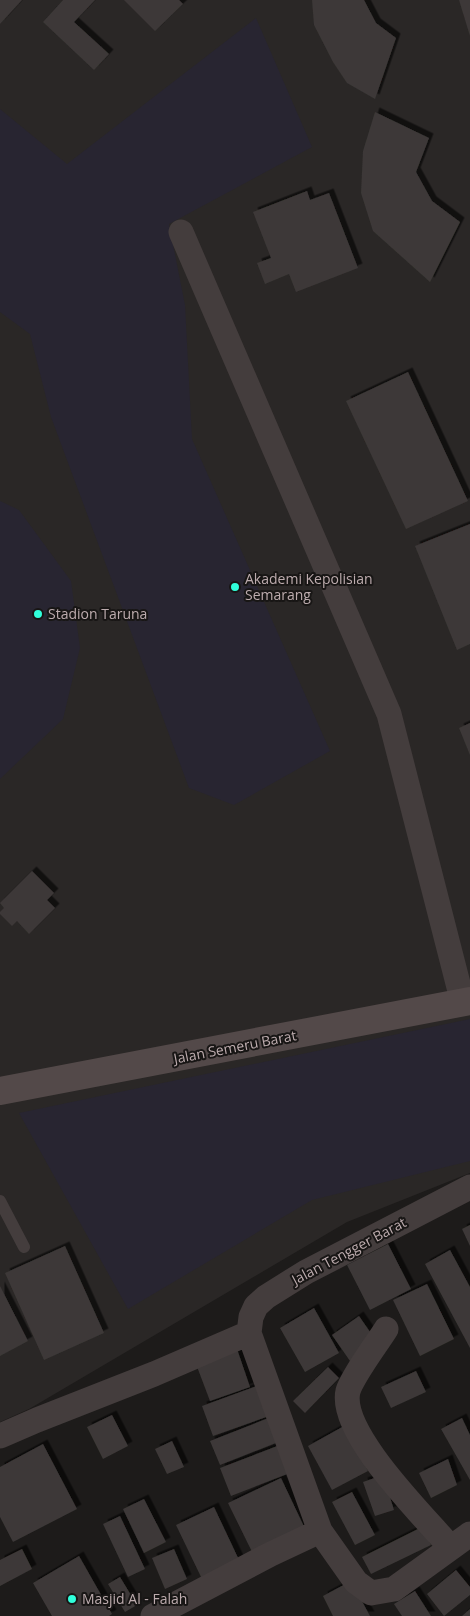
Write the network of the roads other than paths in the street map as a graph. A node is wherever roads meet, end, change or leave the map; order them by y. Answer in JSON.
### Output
{"nodes":[{"id":1,"x":182,"y":232,"type":"dead end"},
{"id":2,"x":467,"y":1002,"type":"edge"},
{"id":3,"x":0,"y":1091,"type":"edge"},
{"id":4,"x":470,"y":1187,"type":"edge"},
{"id":5,"x":0,"y":1201,"type":"edge"},
{"id":6,"x":24,"y":1246,"type":"dead end"},
{"id":7,"x":386,"y":1329,"type":"dead end"},
{"id":8,"x":249,"y":1333,"type":"junction"},
{"id":9,"x":0,"y":1436,"type":"edge"},
{"id":10,"x":320,"y":1531,"type":"junction"},
{"id":11,"x":460,"y":1541,"type":"edge"},
{"id":12,"x":168,"y":1612,"type":"edge"}],
"edges":[{"from":1,"to":2,"type":"street"},
{"from":2,"to":3,"type":"street","name":"Jalan Semeru Barat"},
{"from":4,"to":8,"type":"street","name":"Jalan Tengger Barat"},
{"from":5,"to":6,"type":"lane"},
{"from":7,"to":11,"type":"street"},
{"from":8,"to":9,"type":"street"},
{"from":8,"to":10,"type":"street"},
{"from":10,"to":11,"type":"street"},
{"from":10,"to":12,"type":"street"}]}
